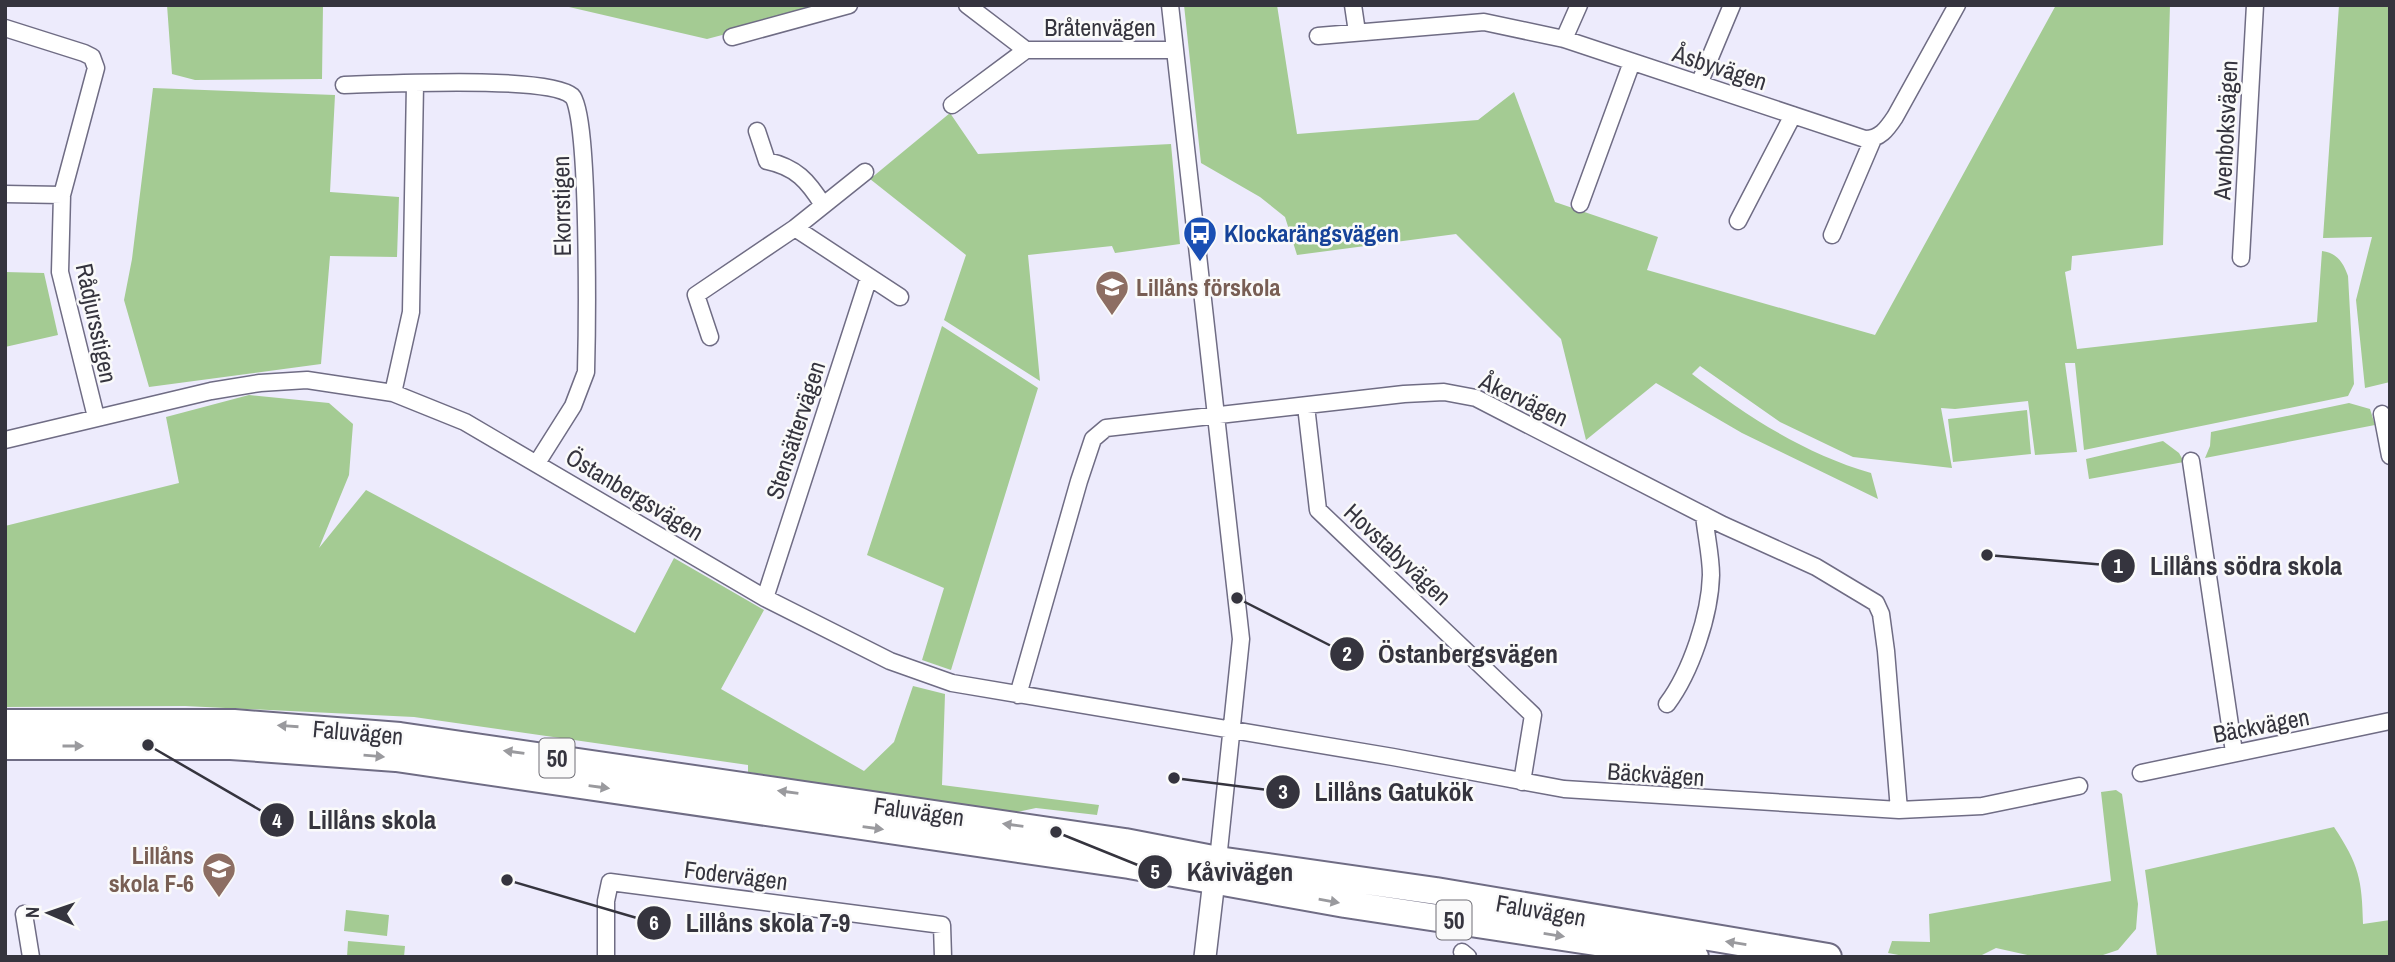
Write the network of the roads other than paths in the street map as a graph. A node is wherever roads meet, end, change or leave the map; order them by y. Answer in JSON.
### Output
{"nodes":[{"id":1,"x":849,"y":5,"type":"edge"},
{"id":2,"x":967,"y":5,"type":"edge"},
{"id":3,"x":1170,"y":5,"type":"edge"},
{"id":4,"x":1353,"y":5,"type":"edge"},
{"id":5,"x":1578,"y":5,"type":"edge"},
{"id":6,"x":1732,"y":5,"type":"edge"},
{"id":7,"x":1957,"y":5,"type":"edge"},
{"id":8,"x":2256,"y":5,"type":"edge"},
{"id":9,"x":5,"y":28,"type":"edge"},
{"id":10,"x":1357,"y":32,"type":"junction"},
{"id":11,"x":1318,"y":36,"type":"dead end"},
{"id":12,"x":732,"y":37,"type":"dead end"},
{"id":13,"x":1564,"y":39,"type":"junction"},
{"id":14,"x":1026,"y":50,"type":"junction"},
{"id":15,"x":1175,"y":50,"type":"junction"},
{"id":16,"x":1632,"y":62,"type":"junction"},
{"id":17,"x":415,"y":84,"type":"junction"},
{"id":18,"x":1699,"y":84,"type":"junction"},
{"id":19,"x":344,"y":85,"type":"dead end"},
{"id":20,"x":951,"y":105,"type":"dead end"},
{"id":21,"x":1793,"y":115,"type":"junction"},
{"id":22,"x":757,"y":131,"type":"dead end"},
{"id":23,"x":1873,"y":139,"type":"junction"},
{"id":24,"x":865,"y":172,"type":"dead end"},
{"id":25,"x":5,"y":194,"type":"edge"},
{"id":26,"x":62,"y":195,"type":"junction"},
{"id":27,"x":1580,"y":204,"type":"dead end"},
{"id":28,"x":823,"y":205,"type":"junction"},
{"id":29,"x":1738,"y":221,"type":"dead end"},
{"id":30,"x":795,"y":228,"type":"junction"},
{"id":31,"x":1832,"y":235,"type":"dead end"},
{"id":32,"x":2241,"y":258,"type":"dead end"},
{"id":33,"x":869,"y":276,"type":"junction"},
{"id":34,"x":900,"y":298,"type":"dead end"},
{"id":35,"x":710,"y":337,"type":"dead end"},
{"id":36,"x":393,"y":393,"type":"junction"},
{"id":37,"x":1306,"y":406,"type":"junction"},
{"id":38,"x":2382,"y":414,"type":"dead end"},
{"id":39,"x":1218,"y":416,"type":"junction"},
{"id":40,"x":96,"y":417,"type":"junction"},
{"id":41,"x":5,"y":440,"type":"edge"},
{"id":42,"x":2390,"y":456,"type":"edge"},
{"id":43,"x":2191,"y":461,"type":"dead end"},
{"id":44,"x":537,"y":463,"type":"junction"},
{"id":45,"x":1704,"y":515,"type":"junction"},
{"id":46,"x":765,"y":597,"type":"junction"},
{"id":47,"x":1018,"y":695,"type":"junction"},
{"id":48,"x":1667,"y":704,"type":"dead end"},
{"id":49,"x":2390,"y":721,"type":"edge"},
{"id":50,"x":5,"y":723,"type":"edge"},
{"id":51,"x":1233,"y":731,"type":"junction"},
{"id":52,"x":5,"y":746,"type":"edge"},
{"id":53,"x":2234,"y":752,"type":"junction"},
{"id":54,"x":2141,"y":773,"type":"dead end"},
{"id":55,"x":1522,"y":782,"type":"junction"},
{"id":56,"x":2079,"y":786,"type":"dead end"},
{"id":57,"x":1899,"y":810,"type":"junction"},
{"id":58,"x":1115,"y":852,"type":"junction"},
{"id":59,"x":1216,"y":870,"type":"junction"},
{"id":60,"x":24,"y":914,"type":"dead end"},
{"id":61,"x":31,"y":957,"type":"edge"},
{"id":62,"x":606,"y":957,"type":"edge"},
{"id":63,"x":943,"y":957,"type":"edge"},
{"id":64,"x":1205,"y":957,"type":"edge"},
{"id":65,"x":1695,"y":957,"type":"edge"},
{"id":66,"x":1828,"y":957,"type":"edge"}],
"edges":[{"from":1,"to":12,"type":"street"},
{"from":2,"to":14,"type":"street","name":"Bråtenvägen"},
{"from":3,"to":15,"type":"street"},
{"from":4,"to":10,"type":"street"},
{"from":5,"to":13,"type":"street"},
{"from":6,"to":18,"type":"street"},
{"from":7,"to":23,"type":"street"},
{"from":8,"to":32,"type":"street","name":"Avenboksvägen"},
{"from":9,"to":26,"type":"street","name":"Rådjursstigen"},
{"from":10,"to":11,"type":"street","name":"Åsbyvägen"},
{"from":10,"to":13,"type":"street","name":"Åsbyvägen"},
{"from":13,"to":16,"type":"street","name":"Åsbyvägen"},
{"from":14,"to":15,"type":"street","name":"Bråtenvägen"},
{"from":14,"to":20,"type":"street","name":"Bråtenvägen"},
{"from":15,"to":39,"type":"street"},
{"from":16,"to":18,"type":"street","name":"Åsbyvägen"},
{"from":16,"to":27,"type":"street"},
{"from":17,"to":19,"type":"street","name":"Ekorrstigen"},
{"from":17,"to":36,"type":"street"},
{"from":17,"to":44,"type":"street","name":"Ekorrstigen"},
{"from":18,"to":21,"type":"street","name":"Åsbyvägen"},
{"from":21,"to":23,"type":"street","name":"Åsbyvägen"},
{"from":21,"to":29,"type":"street"},
{"from":22,"to":28,"type":"street"},
{"from":23,"to":31,"type":"street"},
{"from":24,"to":28,"type":"street"},
{"from":25,"to":26,"type":"street"},
{"from":26,"to":40,"type":"street","name":"Rådjursstigen"},
{"from":28,"to":30,"type":"street"},
{"from":30,"to":33,"type":"street"},
{"from":30,"to":35,"type":"street"},
{"from":33,"to":34,"type":"street"},
{"from":33,"to":46,"type":"street","name":"Stensättervägen"},
{"from":36,"to":40,"type":"street","name":"Östanbergsvägen"},
{"from":36,"to":44,"type":"street","name":"Östanbergsvägen"},
{"from":37,"to":39,"type":"street","name":"Åkervägen"},
{"from":37,"to":45,"type":"street","name":"Åkervägen"},
{"from":37,"to":55,"type":"street","name":"Hovstabyvägen"},
{"from":38,"to":42,"type":"street"},
{"from":39,"to":47,"type":"street","name":"Åkervägen"},
{"from":39,"to":51,"type":"street"},
{"from":40,"to":41,"type":"street","name":"Östanbergsvägen"},
{"from":43,"to":53,"type":"street"},
{"from":44,"to":46,"type":"street","name":"Östanbergsvägen"},
{"from":45,"to":48,"type":"street"},
{"from":45,"to":57,"type":"street","name":"Åkervägen"},
{"from":46,"to":47,"type":"street","name":"Östanbergsvägen"},
{"from":47,"to":51,"type":"street","name":"Östanbergsvägen"},
{"from":49,"to":53,"type":"street","name":"Bäckvägen"},
{"from":58,"to":50,"type":"highway","name":"Faluvägen","number":"50","one_way":true},
{"from":51,"to":55,"type":"street","name":"Bäckvägen"},
{"from":51,"to":59,"type":"street"},
{"from":52,"to":58,"type":"highway","name":"Faluvägen","number":"50","one_way":true},
{"from":53,"to":54,"type":"street","name":"Bäckvägen"},
{"from":55,"to":57,"type":"street","name":"Bäckvägen"},
{"from":56,"to":57,"type":"street","name":"Bäckvägen"},
{"from":58,"to":59,"type":"highway","name":"Faluvägen","number":"50"},
{"from":59,"to":64,"type":"street"},
{"from":59,"to":65,"type":"highway","name":"Faluvägen","number":"50","one_way":true},
{"from":66,"to":59,"type":"highway","name":"Faluvägen","number":"50","one_way":true},
{"from":60,"to":61,"type":"street"},
{"from":62,"to":63,"type":"street","name":"Fodervägen"}]}
